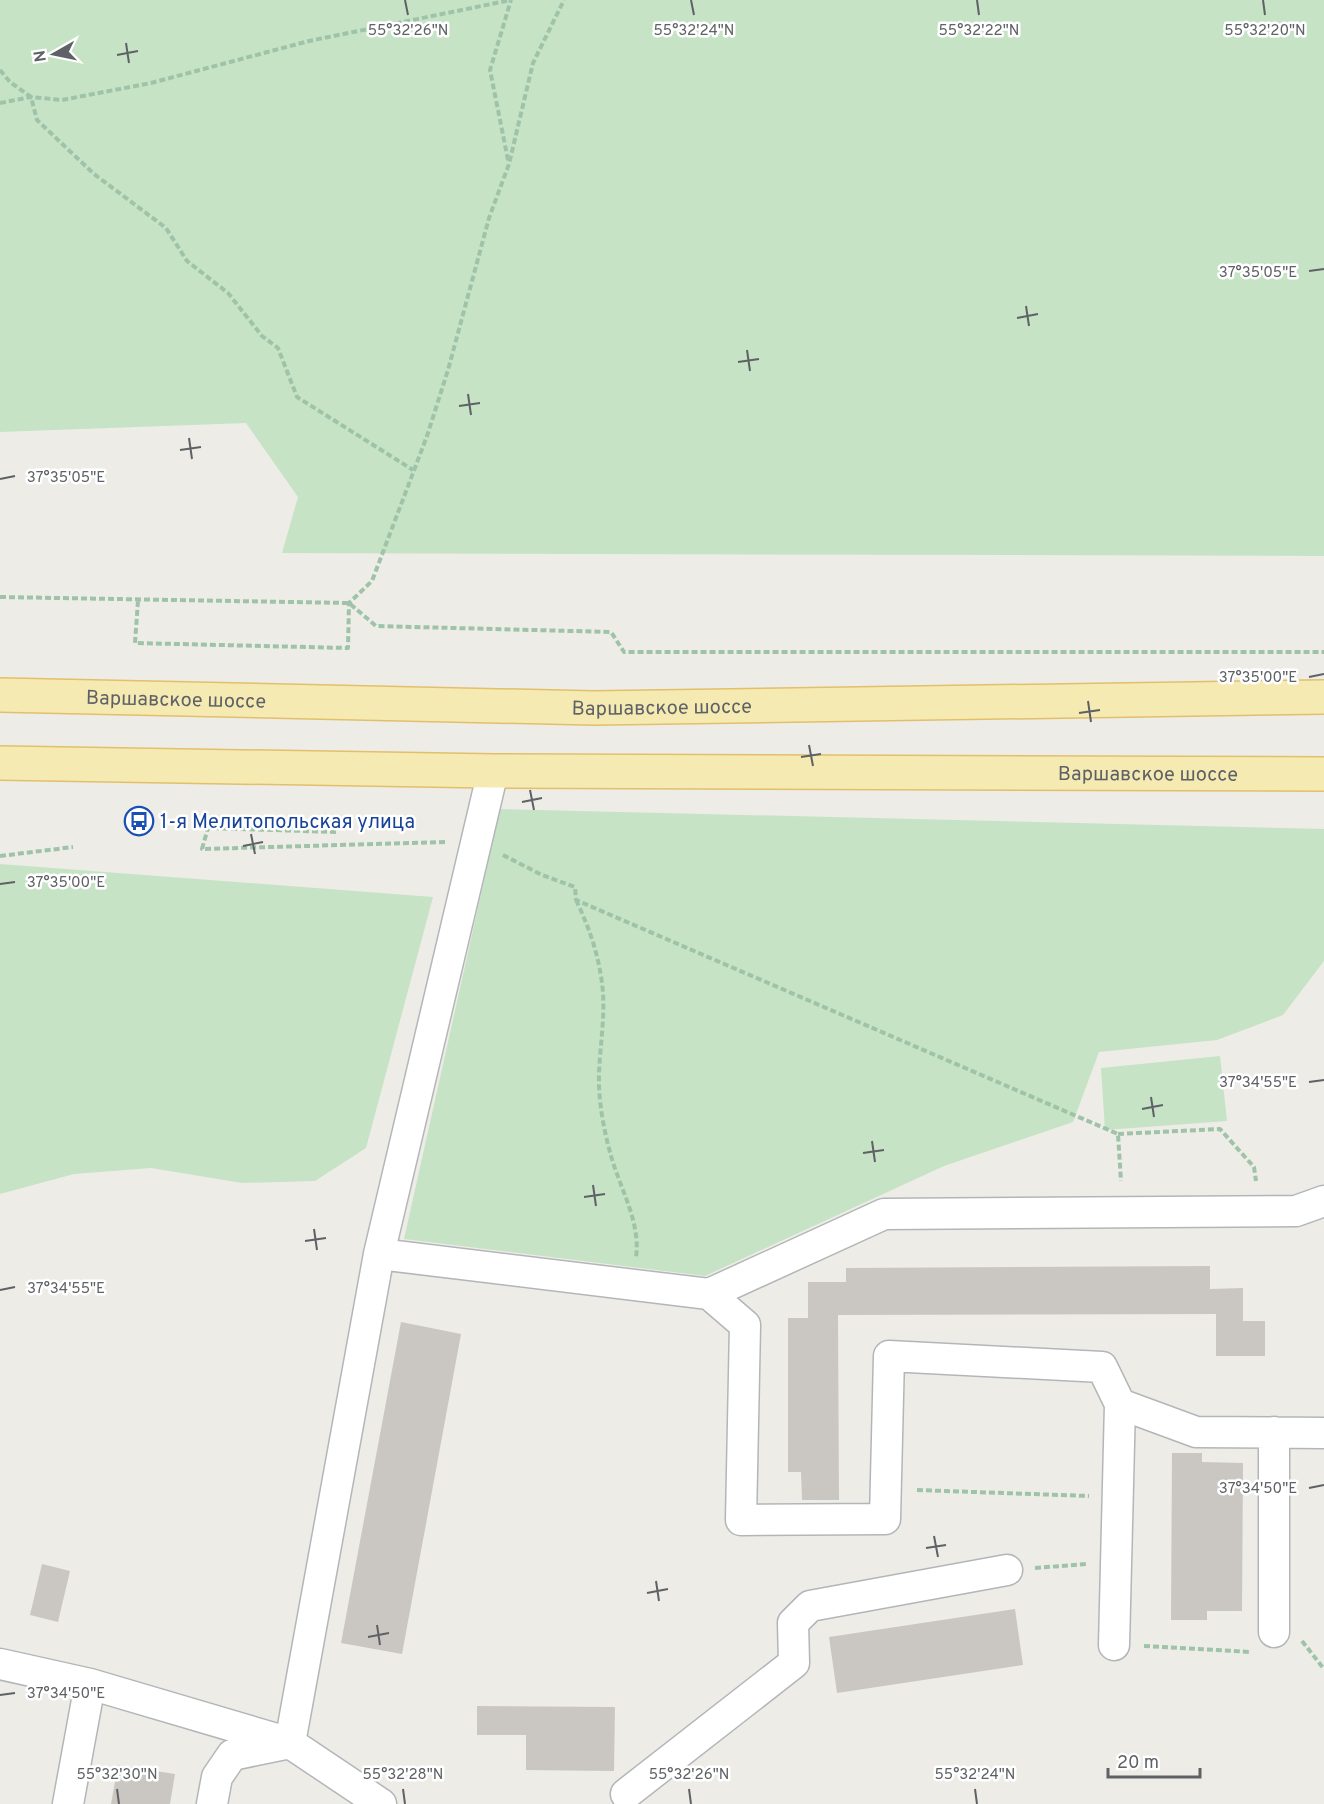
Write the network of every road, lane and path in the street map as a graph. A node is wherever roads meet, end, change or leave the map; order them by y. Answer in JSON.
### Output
{"nodes":[{"id":1,"x":511,"y":0,"type":"edge"},
{"id":2,"x":564,"y":0,"type":"edge"},
{"id":3,"x":0,"y":70,"type":"edge"},
{"id":4,"x":31,"y":97,"type":"junction"},
{"id":5,"x":0,"y":103,"type":"edge"},
{"id":6,"x":509,"y":164,"type":"junction"},
{"id":7,"x":413,"y":470,"type":"junction"},
{"id":8,"x":0,"y":597,"type":"edge"},
{"id":9,"x":138,"y":601,"type":"junction"},
{"id":10,"x":349,"y":603,"type":"junction"},
{"id":11,"x":1324,"y":652,"type":"edge"},
{"id":12,"x":0,"y":695,"type":"edge"},
{"id":13,"x":1324,"y":697,"type":"edge"},
{"id":14,"x":0,"y":764,"type":"edge"},
{"id":15,"x":493,"y":771,"type":"junction"},
{"id":16,"x":1324,"y":774,"type":"edge"},
{"id":17,"x":336,"y":832,"type":"dead end"},
{"id":18,"x":475,"y":841,"type":"junction"},
{"id":19,"x":73,"y":847,"type":"dead end"},
{"id":20,"x":0,"y":856,"type":"edge"},
{"id":21,"x":576,"y":900,"type":"junction"},
{"id":22,"x":1118,"y":1134,"type":"junction"},
{"id":23,"x":1324,"y":1201,"type":"edge"},
{"id":24,"x":1122,"y":1212,"type":"junction"},
{"id":25,"x":1260,"y":1212,"type":"junction"},
{"id":26,"x":379,"y":1254,"type":"junction"},
{"id":27,"x":636,"y":1261,"type":"dead end"},
{"id":28,"x":709,"y":1294,"type":"junction"},
{"id":29,"x":1120,"y":1404,"type":"junction"},
{"id":30,"x":1274,"y":1432,"type":"junction"},
{"id":31,"x":1324,"y":1432,"type":"edge"},
{"id":32,"x":886,"y":1489,"type":"junction"},
{"id":33,"x":1118,"y":1497,"type":"junction"},
{"id":34,"x":1116,"y":1561,"type":"junction"},
{"id":35,"x":1007,"y":1570,"type":"joint"},
{"id":36,"x":1274,"y":1632,"type":"joint"},
{"id":37,"x":1114,"y":1645,"type":"joint"},
{"id":38,"x":0,"y":1664,"type":"edge"},
{"id":39,"x":90,"y":1684,"type":"junction"},
{"id":40,"x":290,"y":1743,"type":"junction"},
{"id":41,"x":626,"y":1801,"type":"edge"},
{"id":42,"x":68,"y":1804,"type":"edge"},
{"id":43,"x":212,"y":1804,"type":"edge"},
{"id":44,"x":381,"y":1804,"type":"edge"}],
"edges":[{"from":1,"to":4,"type":"path"},
{"from":1,"to":6,"type":"path"},
{"from":2,"to":6,"type":"path"},
{"from":3,"to":4,"type":"path"},
{"from":4,"to":5,"type":"path"},
{"from":4,"to":7,"type":"path"},
{"from":6,"to":7,"type":"path"},
{"from":7,"to":10,"type":"path"},
{"from":8,"to":9,"type":"path"},
{"from":9,"to":10,"type":"path"},
{"from":9,"to":10,"type":"path"},
{"from":10,"to":11,"type":"path"},
{"from":12,"to":13,"type":"main road","name":"Варшавское шоссе"},
{"from":14,"to":15,"type":"main road","name":"Варшавское шоссе"},
{"from":15,"to":16,"type":"main road","name":"Варшавское шоссе"},
{"from":15,"to":18,"type":"street"},
{"from":17,"to":18,"type":"path"},
{"from":18,"to":21,"type":"path"},
{"from":18,"to":26,"type":"street"},
{"from":19,"to":20,"type":"path"},
{"from":21,"to":22,"type":"path"},
{"from":21,"to":27,"type":"path"},
{"from":22,"to":24,"type":"path"},
{"from":22,"to":25,"type":"path"},
{"from":23,"to":25,"type":"street"},
{"from":24,"to":25,"type":"street"},
{"from":24,"to":28,"type":"street"},
{"from":26,"to":28,"type":"street"},
{"from":26,"to":40,"type":"street"},
{"from":28,"to":32,"type":"street"},
{"from":29,"to":30,"type":"street"},
{"from":29,"to":32,"type":"street"},
{"from":29,"to":33,"type":"street"},
{"from":30,"to":31,"type":"street"},
{"from":30,"to":36,"type":"street"},
{"from":32,"to":33,"type":"path"},
{"from":33,"to":34,"type":"street"},
{"from":34,"to":35,"type":"path"},
{"from":34,"to":37,"type":"street"},
{"from":35,"to":41,"type":"street"},
{"from":36,"to":37,"type":"path"},
{"from":38,"to":39,"type":"street"},
{"from":39,"to":40,"type":"street"},
{"from":39,"to":42,"type":"street"},
{"from":40,"to":43,"type":"street"},
{"from":40,"to":44,"type":"street"}]}
